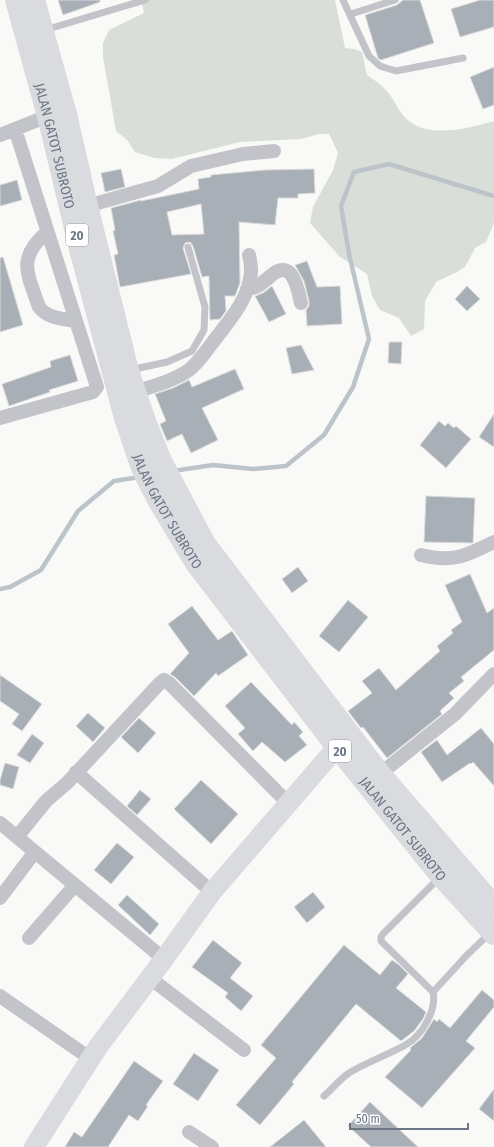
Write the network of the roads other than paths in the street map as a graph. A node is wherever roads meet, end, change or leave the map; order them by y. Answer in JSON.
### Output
{"nodes":[{"id":1,"x":16,"y":0,"type":"edge"},
{"id":2,"x":34,"y":0,"type":"edge"},
{"id":3,"x":145,"y":0,"type":"edge"},
{"id":4,"x":343,"y":0,"type":"edge"},
{"id":5,"x":394,"y":0,"type":"edge"},
{"id":6,"x":351,"y":14,"type":"junction"},
{"id":7,"x":43,"y":30,"type":"junction"},
{"id":8,"x":463,"y":58,"type":"dead end"},
{"id":9,"x":57,"y":115,"type":"junction"},
{"id":10,"x":15,"y":129,"type":"junction"},
{"id":11,"x":0,"y":135,"type":"edge"},
{"id":12,"x":274,"y":151,"type":"dead end"},
{"id":13,"x":87,"y":206,"type":"junction"},
{"id":14,"x":47,"y":232,"type":"junction"},
{"id":15,"x":188,"y":247,"type":"dead end"},
{"id":16,"x":249,"y":255,"type":"dead end"},
{"id":17,"x":247,"y":289,"type":"junction"},
{"id":18,"x":301,"y":303,"type":"dead end"},
{"id":19,"x":75,"y":322,"type":"junction"},
{"id":20,"x":120,"y":372,"type":"junction"},
{"id":21,"x":135,"y":392,"type":"junction"},
{"id":22,"x":0,"y":418,"type":"edge"},
{"id":23,"x":152,"y":465,"type":"junction"},
{"id":24,"x":494,"y":542,"type":"edge"},
{"id":25,"x":421,"y":555,"type":"dead end"},
{"id":26,"x":494,"y":674,"type":"edge"},
{"id":27,"x":344,"y":742,"type":"junction"},
{"id":28,"x":76,"y":772,"type":"junction"},
{"id":29,"x":380,"y":774,"type":"junction"},
{"id":30,"x":288,"y":803,"type":"junction"},
{"id":31,"x":0,"y":823,"type":"edge"},
{"id":32,"x":16,"y":837,"type":"junction"},
{"id":33,"x":34,"y":852,"type":"junction"},
{"id":34,"x":441,"y":876,"type":"junction"},
{"id":35,"x":75,"y":885,"type":"junction"},
{"id":36,"x":212,"y":892,"type":"junction"},
{"id":37,"x":0,"y":898,"type":"edge"},
{"id":38,"x":494,"y":906,"type":"edge"},
{"id":39,"x":493,"y":933,"type":"edge"},
{"id":40,"x":29,"y":938,"type":"dead end"},
{"id":41,"x":164,"y":959,"type":"junction"},
{"id":42,"x":150,"y":978,"type":"junction"},
{"id":43,"x":433,"y":992,"type":"junction"},
{"id":44,"x":0,"y":996,"type":"edge"},
{"id":45,"x":244,"y":1050,"type":"dead end"},
{"id":46,"x":91,"y":1059,"type":"junction"},
{"id":47,"x":324,"y":1096,"type":"dead end"},
{"id":48,"x":189,"y":1132,"type":"dead end"},
{"id":49,"x":34,"y":1147,"type":"edge"},
{"id":50,"x":212,"y":1147,"type":"edge"}],
"edges":[{"from":1,"to":9,"type":"highway","name":"JALAN GATOT SUBROTO","number":"20"},
{"from":2,"to":7,"type":"highway","name":"JALAN GATOT SUBROTO","number":"20"},
{"from":3,"to":7,"type":"lane"},
{"from":4,"to":6,"type":"lane"},
{"from":5,"to":6,"type":"lane"},
{"from":6,"to":8,"type":"lane"},
{"from":7,"to":9,"type":"highway","name":"JALAN GATOT SUBROTO","number":"20"},
{"from":9,"to":10,"type":"street"},
{"from":9,"to":13,"type":"highway","name":"JALAN GATOT SUBROTO","number":"20"},
{"from":9,"to":20,"type":"highway","name":"JALAN GATOT SUBROTO","number":"20"},
{"from":10,"to":11,"type":"street"},
{"from":10,"to":14,"type":"street"},
{"from":12,"to":13,"type":"street"},
{"from":13,"to":20,"type":"highway","name":"JALAN GATOT SUBROTO","number":"20"},
{"from":14,"to":19,"type":"street"},
{"from":14,"to":19,"type":"street"},
{"from":15,"to":20,"type":"lane"},
{"from":16,"to":17,"type":"street"},
{"from":17,"to":18,"type":"street"},
{"from":17,"to":21,"type":"street"},
{"from":19,"to":22,"type":"street"},
{"from":20,"to":21,"type":"highway","name":"JALAN GATOT SUBROTO","number":"20"},
{"from":20,"to":23,"type":"highway","name":"JALAN GATOT SUBROTO","number":"20"},
{"from":21,"to":23,"type":"highway","name":"JALAN GATOT SUBROTO","number":"20"},
{"from":23,"to":27,"type":"highway","name":"JALAN GATOT SUBROTO","number":"20"},
{"from":24,"to":25,"type":"street"},
{"from":26,"to":29,"type":"street"},
{"from":27,"to":29,"type":"highway","name":"JALAN GATOT SUBROTO","number":"20"},
{"from":27,"to":30,"type":"street"},
{"from":27,"to":34,"type":"highway","name":"JALAN GATOT SUBROTO","number":"20"},
{"from":28,"to":30,"type":"street"},
{"from":28,"to":32,"type":"street"},
{"from":28,"to":36,"type":"street"},
{"from":29,"to":38,"type":"highway","name":"JALAN GATOT SUBROTO","number":"20"},
{"from":30,"to":36,"type":"street"},
{"from":31,"to":32,"type":"street"},
{"from":32,"to":33,"type":"street"},
{"from":33,"to":35,"type":"street"},
{"from":33,"to":37,"type":"street"},
{"from":34,"to":39,"type":"highway","name":"JALAN GATOT SUBROTO","number":"20"},
{"from":34,"to":43,"type":"lane"},
{"from":35,"to":40,"type":"street"},
{"from":35,"to":41,"type":"street"},
{"from":36,"to":41,"type":"street"},
{"from":39,"to":43,"type":"lane"},
{"from":41,"to":42,"type":"street"},
{"from":42,"to":45,"type":"street"},
{"from":42,"to":46,"type":"street"},
{"from":43,"to":47,"type":"lane"},
{"from":44,"to":46,"type":"street"},
{"from":46,"to":49,"type":"street"},
{"from":48,"to":50,"type":"street"}]}
